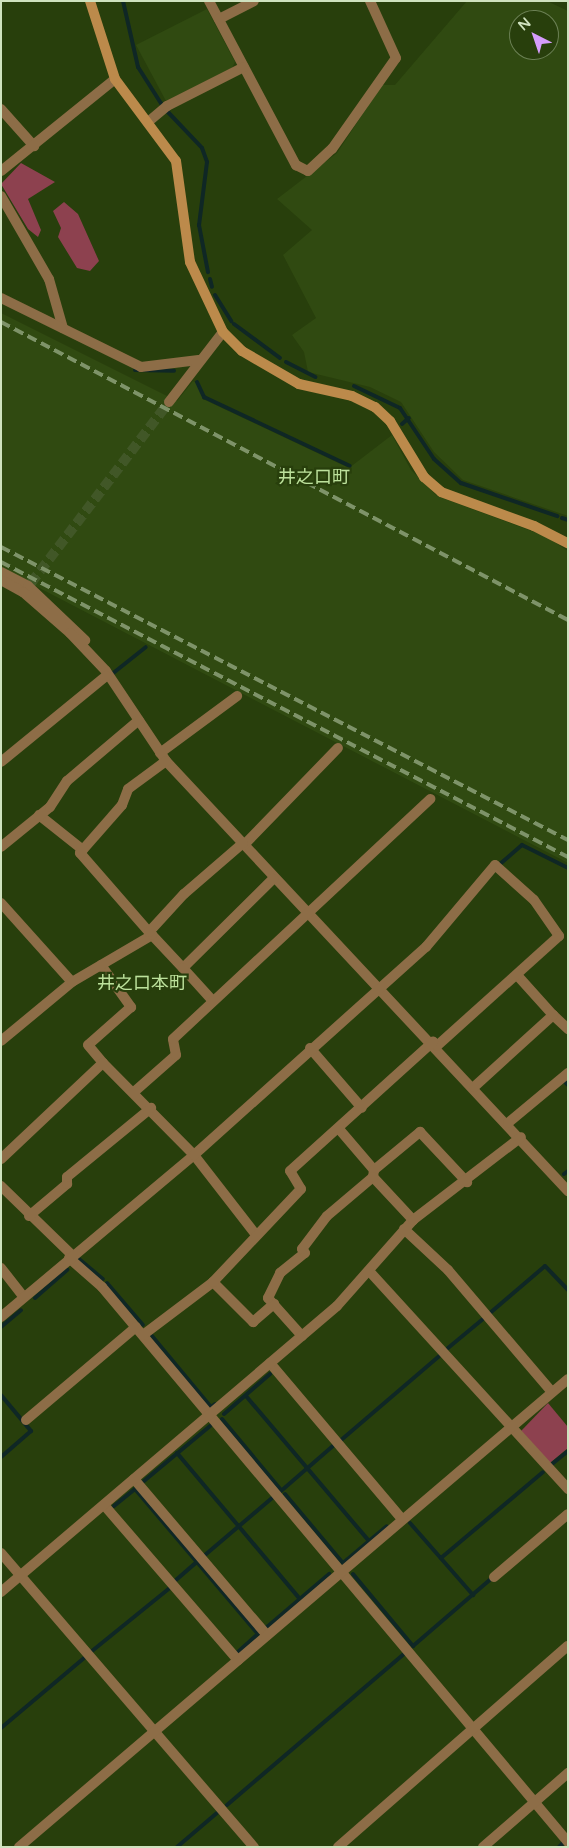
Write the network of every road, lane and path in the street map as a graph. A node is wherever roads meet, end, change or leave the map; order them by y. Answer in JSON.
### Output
{"nodes":[{"id":1,"x":90,"y":1,"type":"edge"},
{"id":2,"x":209,"y":1,"type":"edge"},
{"id":3,"x":254,"y":1,"type":"edge"},
{"id":4,"x":370,"y":1,"type":"edge"},
{"id":5,"x":219,"y":19,"type":"junction"},
{"id":6,"x":244,"y":67,"type":"junction"},
{"id":7,"x":115,"y":79,"type":"junction"},
{"id":8,"x":1,"y":108,"type":"edge"},
{"id":9,"x":148,"y":122,"type":"junction"},
{"id":10,"x":34,"y":146,"type":"junction"},
{"id":11,"x":1,"y":171,"type":"edge"},
{"id":12,"x":1,"y":196,"type":"edge"},
{"id":13,"x":1,"y":298,"type":"edge"},
{"id":14,"x":63,"y":328,"type":"junction"},
{"id":15,"x":223,"y":332,"type":"junction"},
{"id":16,"x":199,"y":360,"type":"junction"},
{"id":17,"x":170,"y":402,"type":"tunnel mouth"},
{"id":18,"x":568,"y":543,"type":"edge"},
{"id":19,"x":1,"y":572,"type":"edge"},
{"id":20,"x":1,"y":580,"type":"edge"},
{"id":21,"x":106,"y":674,"type":"junction"},
{"id":22,"x":237,"y":696,"type":"dead end"},
{"id":23,"x":139,"y":720,"type":"junction"},
{"id":24,"x":338,"y":748,"type":"dead end"},
{"id":25,"x":163,"y":757,"type":"junction"},
{"id":26,"x":1,"y":762,"type":"edge"},
{"id":27,"x":430,"y":798,"type":"dead end"},
{"id":28,"x":39,"y":815,"type":"junction"},
{"id":29,"x":244,"y":844,"type":"junction"},
{"id":30,"x":1,"y":847,"type":"edge"},
{"id":31,"x":83,"y":850,"type":"junction"},
{"id":32,"x":273,"y":879,"type":"junction"},
{"id":33,"x":1,"y":903,"type":"edge"},
{"id":34,"x":308,"y":914,"type":"junction"},
{"id":35,"x":151,"y":934,"type":"junction"},
{"id":36,"x":102,"y":965,"type":"junction"},
{"id":37,"x":183,"y":968,"type":"junction"},
{"id":38,"x":517,"y":975,"type":"junction"},
{"id":39,"x":72,"y":982,"type":"junction"},
{"id":40,"x":380,"y":987,"type":"junction"},
{"id":41,"x":212,"y":1000,"type":"junction"},
{"id":42,"x":553,"y":1015,"type":"junction"},
{"id":43,"x":568,"y":1029,"type":"edge"},
{"id":44,"x":1,"y":1041,"type":"edge"},
{"id":45,"x":435,"y":1044,"type":"junction"},
{"id":46,"x":310,"y":1048,"type":"junction"},
{"id":47,"x":104,"y":1063,"type":"junction"},
{"id":48,"x":568,"y":1073,"type":"edge"},
{"id":49,"x":474,"y":1087,"type":"junction"},
{"id":50,"x":134,"y":1092,"type":"junction"},
{"id":51,"x":150,"y":1108,"type":"junction"},
{"id":52,"x":362,"y":1108,"type":"junction"},
{"id":53,"x":508,"y":1123,"type":"junction"},
{"id":54,"x":339,"y":1129,"type":"junction"},
{"id":55,"x":521,"y":1137,"type":"junction"},
{"id":56,"x":194,"y":1155,"type":"junction"},
{"id":57,"x":1,"y":1159,"type":"edge"},
{"id":58,"x":373,"y":1173,"type":"junction"},
{"id":59,"x":467,"y":1182,"type":"junction"},
{"id":60,"x":2,"y":1191,"type":"edge"},
{"id":61,"x":568,"y":1191,"type":"edge"},
{"id":62,"x":29,"y":1216,"type":"junction"},
{"id":63,"x":412,"y":1220,"type":"junction"},
{"id":64,"x":404,"y":1229,"type":"junction"},
{"id":65,"x":256,"y":1235,"type":"junction"},
{"id":66,"x":70,"y":1257,"type":"junction"},
{"id":67,"x":1,"y":1268,"type":"edge"},
{"id":68,"x":370,"y":1272,"type":"junction"},
{"id":69,"x":212,"y":1282,"type":"junction"},
{"id":70,"x":24,"y":1297,"type":"junction"},
{"id":71,"x":274,"y":1304,"type":"junction"},
{"id":72,"x":1,"y":1317,"type":"edge"},
{"id":73,"x":139,"y":1331,"type":"junction"},
{"id":74,"x":302,"y":1336,"type":"junction"},
{"id":75,"x":270,"y":1364,"type":"junction"},
{"id":76,"x":568,"y":1379,"type":"edge"},
{"id":77,"x":552,"y":1392,"type":"junction"},
{"id":78,"x":210,"y":1414,"type":"junction"},
{"id":79,"x":26,"y":1420,"type":"dead end"},
{"id":80,"x":511,"y":1427,"type":"junction"},
{"id":81,"x":134,"y":1479,"type":"junction"},
{"id":82,"x":568,"y":1489,"type":"edge"},
{"id":83,"x":104,"y":1505,"type":"junction"},
{"id":84,"x":568,"y":1514,"type":"edge"},
{"id":85,"x":402,"y":1520,"type":"junction"},
{"id":86,"x":1,"y":1553,"type":"edge"},
{"id":87,"x":341,"y":1571,"type":"junction"},
{"id":88,"x":21,"y":1576,"type":"junction"},
{"id":89,"x":494,"y":1577,"type":"dead end"},
{"id":90,"x":1,"y":1592,"type":"edge"},
{"id":91,"x":266,"y":1635,"type":"junction"},
{"id":92,"x":568,"y":1646,"type":"edge"},
{"id":93,"x":238,"y":1660,"type":"junction"},
{"id":94,"x":154,"y":1731,"type":"junction"},
{"id":95,"x":475,"y":1731,"type":"junction"},
{"id":96,"x":568,"y":1773,"type":"edge"},
{"id":97,"x":535,"y":1802,"type":"junction"},
{"id":98,"x":568,"y":1842,"type":"edge"},
{"id":99,"x":19,"y":1847,"type":"edge"},
{"id":100,"x":254,"y":1847,"type":"edge"},
{"id":101,"x":338,"y":1847,"type":"edge"},
{"id":102,"x":483,"y":1847,"type":"edge"}],
"edges":[{"from":1,"to":7,"type":"main road"},
{"from":2,"to":5,"type":"street"},
{"from":3,"to":5,"type":"street"},
{"from":4,"to":6,"type":"street"},
{"from":5,"to":6,"type":"street"},
{"from":6,"to":9,"type":"street"},
{"from":7,"to":9,"type":"main road"},
{"from":7,"to":10,"type":"street"},
{"from":8,"to":10,"type":"street"},
{"from":9,"to":15,"type":"main road"},
{"from":10,"to":11,"type":"street"},
{"from":12,"to":14,"type":"street"},
{"from":13,"to":14,"type":"street"},
{"from":14,"to":16,"type":"street"},
{"from":15,"to":16,"type":"street"},
{"from":15,"to":18,"type":"main road"},
{"from":16,"to":17,"type":"street"},
{"from":19,"to":21,"type":"street"},
{"from":20,"to":21,"type":"street"},
{"from":21,"to":23,"type":"street"},
{"from":21,"to":26,"type":"street"},
{"from":22,"to":25,"type":"street"},
{"from":23,"to":25,"type":"street"},
{"from":23,"to":28,"type":"street"},
{"from":24,"to":29,"type":"street"},
{"from":25,"to":29,"type":"street"},
{"from":25,"to":31,"type":"street"},
{"from":27,"to":34,"type":"street"},
{"from":28,"to":30,"type":"street"},
{"from":28,"to":31,"type":"street"},
{"from":29,"to":32,"type":"street"},
{"from":29,"to":35,"type":"street"},
{"from":31,"to":35,"type":"street"},
{"from":32,"to":34,"type":"street"},
{"from":32,"to":37,"type":"street"},
{"from":33,"to":39,"type":"street"},
{"from":34,"to":40,"type":"street"},
{"from":34,"to":41,"type":"street"},
{"from":35,"to":36,"type":"street"},
{"from":35,"to":37,"type":"street"},
{"from":36,"to":39,"type":"street"},
{"from":36,"to":47,"type":"street"},
{"from":37,"to":41,"type":"street"},
{"from":38,"to":40,"type":"street"},
{"from":38,"to":42,"type":"street"},
{"from":38,"to":45,"type":"street"},
{"from":39,"to":44,"type":"street"},
{"from":40,"to":45,"type":"street"},
{"from":40,"to":46,"type":"street"},
{"from":41,"to":50,"type":"street"},
{"from":42,"to":43,"type":"street"},
{"from":42,"to":49,"type":"street"},
{"from":45,"to":49,"type":"street"},
{"from":45,"to":52,"type":"street"},
{"from":46,"to":52,"type":"street"},
{"from":46,"to":56,"type":"street"},
{"from":47,"to":50,"type":"street"},
{"from":47,"to":57,"type":"street"},
{"from":48,"to":53,"type":"street"},
{"from":49,"to":53,"type":"street"},
{"from":50,"to":51,"type":"street"},
{"from":51,"to":56,"type":"street"},
{"from":51,"to":62,"type":"street"},
{"from":52,"to":54,"type":"street"},
{"from":53,"to":55,"type":"street"},
{"from":54,"to":58,"type":"street"},
{"from":54,"to":65,"type":"street"},
{"from":55,"to":59,"type":"street"},
{"from":55,"to":61,"type":"street"},
{"from":56,"to":65,"type":"street"},
{"from":56,"to":66,"type":"street"},
{"from":58,"to":59,"type":"street"},
{"from":58,"to":63,"type":"street"},
{"from":58,"to":71,"type":"street"},
{"from":59,"to":63,"type":"street"},
{"from":60,"to":62,"type":"street"},
{"from":62,"to":66,"type":"street"},
{"from":63,"to":64,"type":"street"},
{"from":64,"to":68,"type":"street"},
{"from":64,"to":77,"type":"street"},
{"from":65,"to":69,"type":"street"},
{"from":66,"to":70,"type":"street"},
{"from":66,"to":73,"type":"street"},
{"from":67,"to":70,"type":"street"},
{"from":68,"to":74,"type":"street"},
{"from":68,"to":80,"type":"street"},
{"from":69,"to":71,"type":"street"},
{"from":69,"to":73,"type":"street"},
{"from":70,"to":72,"type":"street"},
{"from":71,"to":74,"type":"street"},
{"from":73,"to":78,"type":"street"},
{"from":73,"to":79,"type":"street"},
{"from":74,"to":75,"type":"street"},
{"from":75,"to":78,"type":"street"},
{"from":75,"to":85,"type":"street"},
{"from":76,"to":77,"type":"street"},
{"from":77,"to":80,"type":"street"},
{"from":78,"to":81,"type":"street"},
{"from":78,"to":87,"type":"street"},
{"from":80,"to":82,"type":"street"},
{"from":80,"to":85,"type":"street"},
{"from":81,"to":83,"type":"street"},
{"from":81,"to":91,"type":"street"},
{"from":83,"to":88,"type":"street"},
{"from":83,"to":93,"type":"street"},
{"from":84,"to":89,"type":"street"},
{"from":85,"to":87,"type":"street"},
{"from":86,"to":88,"type":"street"},
{"from":87,"to":91,"type":"street"},
{"from":87,"to":95,"type":"street"},
{"from":88,"to":90,"type":"street"},
{"from":88,"to":94,"type":"street"},
{"from":91,"to":93,"type":"street"},
{"from":92,"to":95,"type":"street"},
{"from":93,"to":94,"type":"street"},
{"from":94,"to":99,"type":"street"},
{"from":94,"to":100,"type":"street"},
{"from":95,"to":97,"type":"street"},
{"from":95,"to":101,"type":"street"},
{"from":96,"to":97,"type":"street"},
{"from":97,"to":98,"type":"street"},
{"from":97,"to":102,"type":"street"}]}
